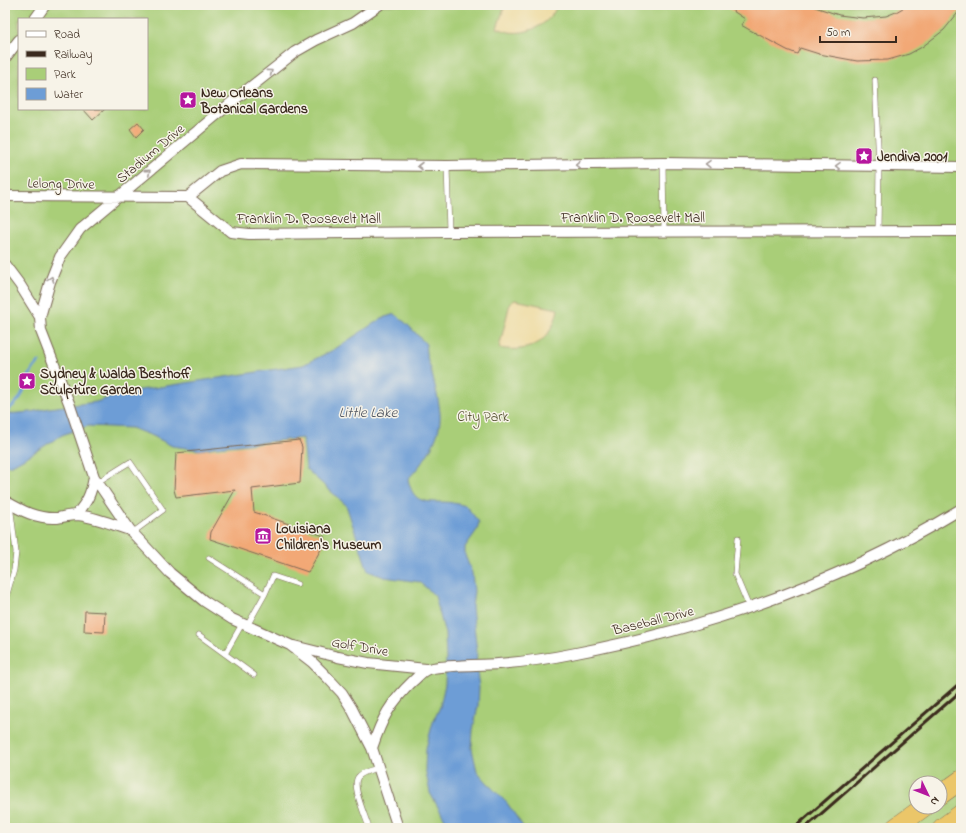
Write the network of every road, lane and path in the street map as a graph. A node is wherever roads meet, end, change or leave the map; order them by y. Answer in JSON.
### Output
{"nodes":[{"id":1,"x":45,"y":5,"type":"edge"},
{"id":2,"x":379,"y":5,"type":"edge"},
{"id":3,"x":36,"y":18,"type":"edge"},
{"id":4,"x":18,"y":41,"type":"edge"},
{"id":5,"x":5,"y":58,"type":"edge"},
{"id":6,"x":875,"y":80,"type":"dead end"},
{"id":7,"x":663,"y":164,"type":"junction"},
{"id":8,"x":447,"y":166,"type":"junction"},
{"id":9,"x":879,"y":166,"type":"junction"},
{"id":10,"x":961,"y":167,"type":"edge"},
{"id":11,"x":5,"y":196,"type":"edge"},
{"id":12,"x":118,"y":197,"type":"junction"},
{"id":13,"x":188,"y":197,"type":"junction"},
{"id":14,"x":664,"y":231,"type":"junction"},
{"id":15,"x":878,"y":231,"type":"junction"},
{"id":16,"x":449,"y":232,"type":"junction"},
{"id":17,"x":961,"y":232,"type":"edge"},
{"id":18,"x":5,"y":265,"type":"edge"},
{"id":19,"x":40,"y":317,"type":"junction"},
{"id":20,"x":96,"y":480,"type":"junction"},
{"id":21,"x":7,"y":503,"type":"edge"},
{"id":22,"x":961,"y":509,"type":"edge"},
{"id":23,"x":76,"y":515,"type":"junction"},
{"id":24,"x":131,"y":532,"type":"junction"},
{"id":25,"x":738,"y":538,"type":"dead end"},
{"id":26,"x":209,"y":558,"type":"dead end"},
{"id":27,"x":297,"y":584,"type":"dead end"},
{"id":28,"x":265,"y":594,"type":"junction"},
{"id":29,"x":5,"y":601,"type":"edge"},
{"id":30,"x":749,"y":608,"type":"junction"},
{"id":31,"x":245,"y":625,"type":"junction"},
{"id":32,"x":199,"y":634,"type":"dead end"},
{"id":33,"x":290,"y":645,"type":"junction"},
{"id":34,"x":226,"y":654,"type":"junction"},
{"id":35,"x":426,"y":669,"type":"junction"},
{"id":36,"x":254,"y":675,"type":"dead end"},
{"id":37,"x":372,"y":748,"type":"junction"},
{"id":38,"x":378,"y":768,"type":"junction"},
{"id":39,"x":961,"y":780,"type":"edge"},
{"id":40,"x":948,"y":789,"type":"edge"},
{"id":41,"x":961,"y":814,"type":"edge"},
{"id":42,"x":913,"y":815,"type":"edge"},
{"id":43,"x":369,"y":828,"type":"edge"},
{"id":44,"x":398,"y":828,"type":"edge"},
{"id":45,"x":895,"y":828,"type":"edge"},
{"id":46,"x":942,"y":828,"type":"edge"}],
"edges":[{"from":1,"to":3,"type":"street"},
{"from":12,"to":2,"type":"street","name":"Stadium Drive","one_way":true},
{"from":4,"to":5,"type":"street"},
{"from":6,"to":9,"type":"lane"},
{"from":7,"to":8,"type":"street","one_way":true},
{"from":9,"to":7,"type":"street","one_way":true},
{"from":7,"to":14,"type":"lane"},
{"from":8,"to":13,"type":"street","one_way":true},
{"from":8,"to":16,"type":"lane"},
{"from":9,"to":10,"type":"street"},
{"from":9,"to":15,"type":"lane"},
{"from":11,"to":12,"type":"street","name":"Lelong Drive"},
{"from":12,"to":13,"type":"street","name":"Lelong Drive"},
{"from":19,"to":12,"type":"street","name":"Stadium Drive","one_way":true},
{"from":13,"to":16,"type":"street","name":"Franklin D. Roosevelt Mall"},
{"from":14,"to":15,"type":"street","name":"Franklin D. Roosevelt Mall"},
{"from":14,"to":16,"type":"street","name":"Franklin D. Roosevelt Mall"},
{"from":15,"to":17,"type":"street","name":"Franklin D. Roosevelt Mall"},
{"from":18,"to":19,"type":"street"},
{"from":19,"to":20,"type":"street"},
{"from":20,"to":23,"type":"street"},
{"from":20,"to":24,"type":"street"},
{"from":20,"to":24,"type":"lane"},
{"from":21,"to":23,"type":"street"},
{"from":21,"to":29,"type":"lane"},
{"from":22,"to":30,"type":"street","name":"Baseball Drive"},
{"from":23,"to":24,"type":"street"},
{"from":24,"to":31,"type":"street"},
{"from":25,"to":30,"type":"lane"},
{"from":26,"to":28,"type":"lane"},
{"from":27,"to":28,"type":"lane"},
{"from":28,"to":31,"type":"lane"},
{"from":30,"to":35,"type":"street","name":"Baseball Drive"},
{"from":31,"to":33,"type":"street"},
{"from":31,"to":34,"type":"lane"},
{"from":32,"to":34,"type":"lane"},
{"from":33,"to":35,"type":"street","name":"Golf Drive"},
{"from":33,"to":37,"type":"street"},
{"from":34,"to":36,"type":"lane"},
{"from":35,"to":37,"type":"street"},
{"from":37,"to":38,"type":"street"},
{"from":38,"to":43,"type":"lane"},
{"from":38,"to":44,"type":"street"},
{"from":39,"to":40,"type":"highway"},
{"from":41,"to":46,"type":"highway"},
{"from":42,"to":45,"type":"highway"}]}
